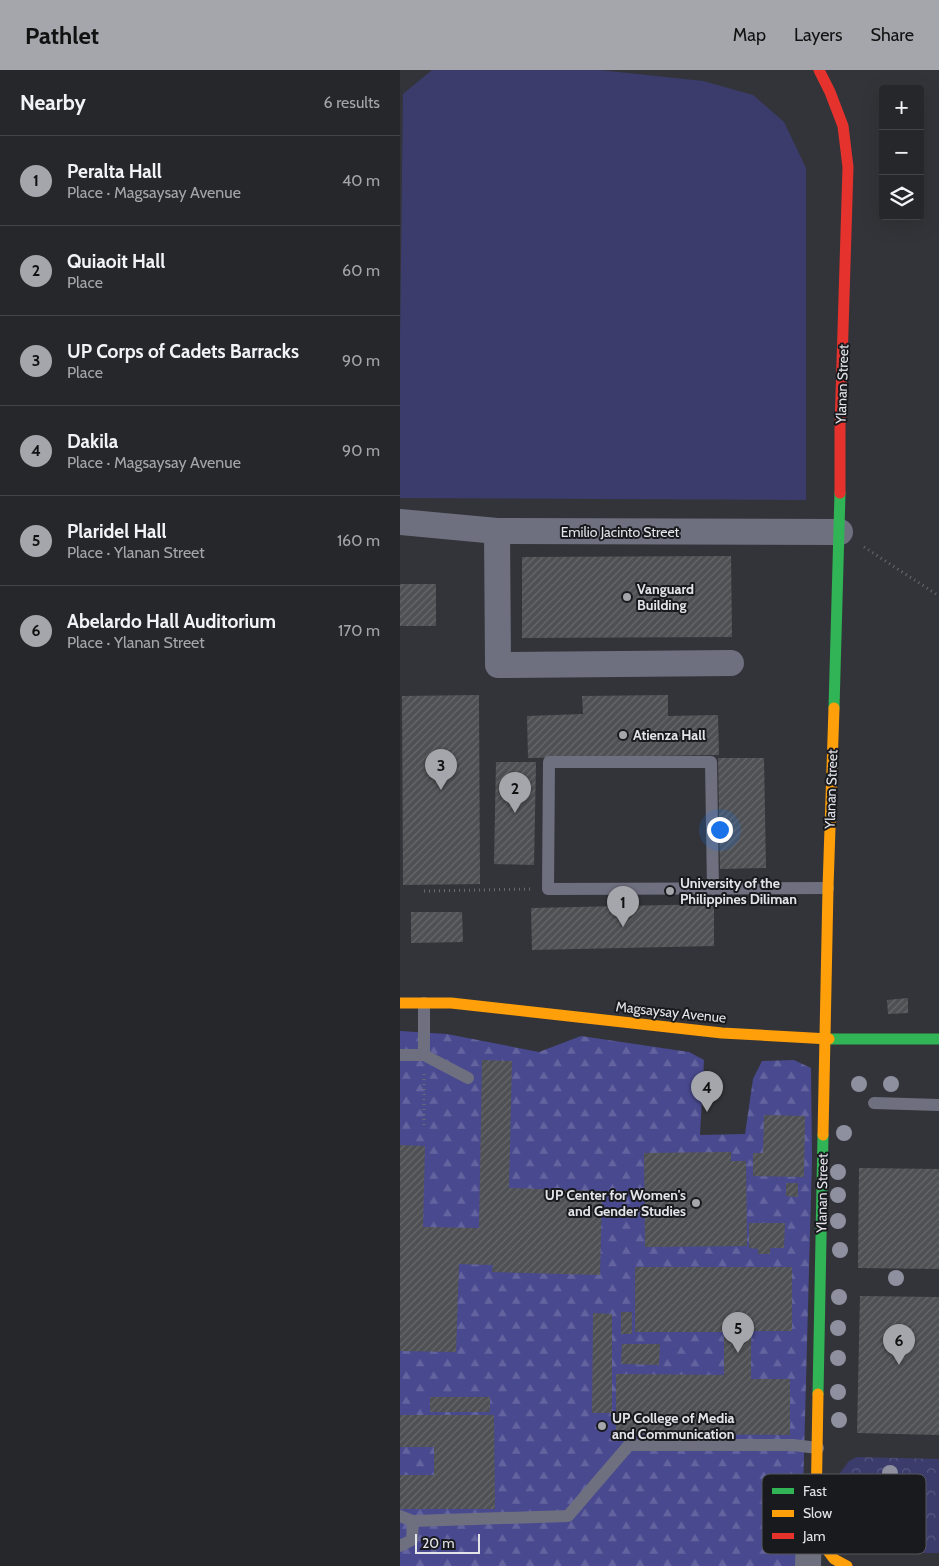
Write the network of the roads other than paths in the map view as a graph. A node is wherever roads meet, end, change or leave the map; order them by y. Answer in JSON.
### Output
{"nodes":[{"id":1,"x":819,"y":70,"type":"edge"},
{"id":2,"x":400,"y":522,"type":"edge"},
{"id":3,"x":497,"y":531,"type":"junction"},
{"id":4,"x":840,"y":532,"type":"junction"},
{"id":5,"x":731,"y":663,"type":"dead end"},
{"id":6,"x":828,"y":888,"type":"junction"},
{"id":7,"x":713,"y":889,"type":"junction"},
{"id":8,"x":400,"y":1003,"type":"edge"},
{"id":9,"x":424,"y":1004,"type":"junction"},
{"id":10,"x":825,"y":1039,"type":"junction"},
{"id":11,"x":939,"y":1039,"type":"edge"},
{"id":12,"x":400,"y":1055,"type":"edge"},
{"id":13,"x":424,"y":1055,"type":"junction"},
{"id":14,"x":468,"y":1078,"type":"dead end"},
{"id":15,"x":874,"y":1103,"type":"dead end"},
{"id":16,"x":939,"y":1105,"type":"edge"},
{"id":17,"x":818,"y":1448,"type":"junction"},
{"id":18,"x":817,"y":1474,"type":"edge"},
{"id":19,"x":400,"y":1516,"type":"edge"},
{"id":20,"x":414,"y":1521,"type":"junction"},
{"id":21,"x":400,"y":1546,"type":"edge"},
{"id":22,"x":830,"y":1554,"type":"edge"},
{"id":23,"x":847,"y":1566,"type":"edge"}],
"edges":[{"from":1,"to":4,"type":"street","name":"Ylanan Street"},
{"from":2,"to":3,"type":"street","name":"Emilio Jacinto Street"},
{"from":3,"to":4,"type":"street","name":"Emilio Jacinto Street"},
{"from":3,"to":5,"type":"street"},
{"from":4,"to":6,"type":"street","name":"Ylanan Street"},
{"from":6,"to":7,"type":"lane"},
{"from":6,"to":10,"type":"street","name":"Ylanan Street"},
{"from":7,"to":7,"type":"lane"},
{"from":8,"to":9,"type":"street","name":"Magsaysay Avenue"},
{"from":9,"to":10,"type":"street","name":"Magsaysay Avenue"},
{"from":9,"to":13,"type":"lane"},
{"from":10,"to":11,"type":"street","name":"Magsaysay Avenue"},
{"from":10,"to":17,"type":"street","name":"Ylanan Street"},
{"from":12,"to":13,"type":"lane"},
{"from":13,"to":14,"type":"lane"},
{"from":15,"to":16,"type":"lane"},
{"from":17,"to":18,"type":"street","name":"Ylanan Street"},
{"from":17,"to":20,"type":"lane"},
{"from":19,"to":20,"type":"lane"},
{"from":20,"to":21,"type":"lane"},
{"from":22,"to":23,"type":"street","name":"Ylanan Street"}]}
